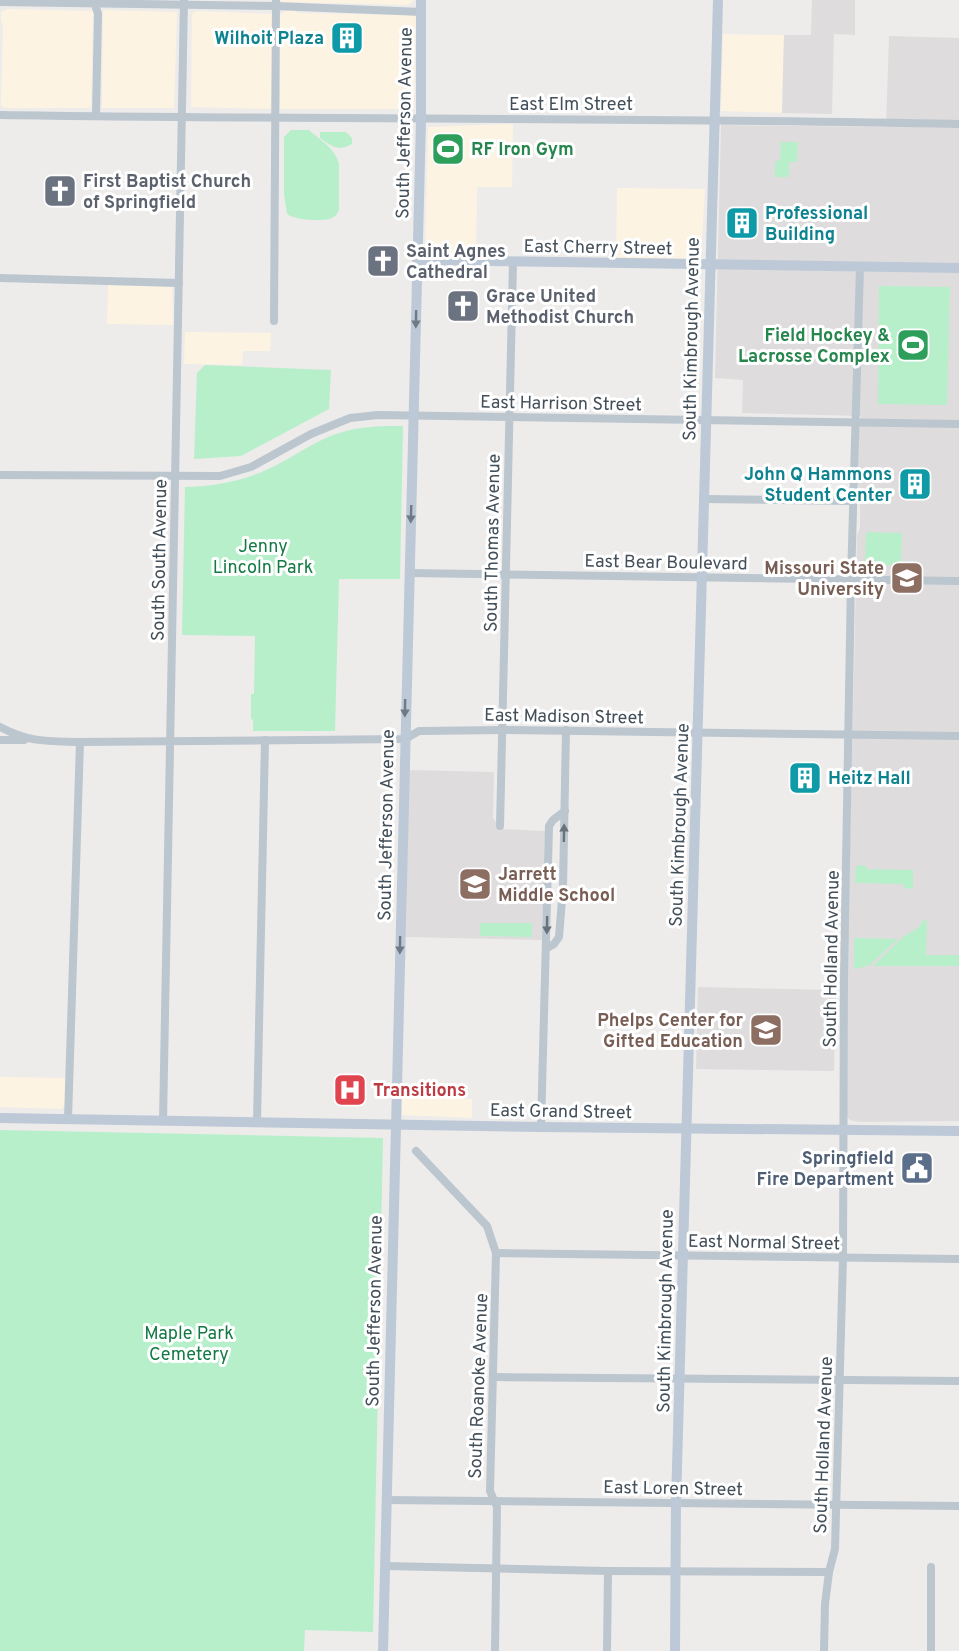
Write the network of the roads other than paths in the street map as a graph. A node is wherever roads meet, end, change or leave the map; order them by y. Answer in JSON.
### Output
{"nodes":[{"id":1,"x":421,"y":0,"type":"edge"},
{"id":2,"x":718,"y":0,"type":"edge"},
{"id":3,"x":0,"y":2,"type":"edge"},
{"id":4,"x":94,"y":2,"type":"edge"},
{"id":5,"x":184,"y":2,"type":"edge"},
{"id":6,"x":276,"y":3,"type":"edge"},
{"id":7,"x":422,"y":12,"type":"junction"},
{"id":8,"x":0,"y":115,"type":"edge"},
{"id":9,"x":96,"y":116,"type":"junction"},
{"id":10,"x":183,"y":116,"type":"junction"},
{"id":11,"x":276,"y":117,"type":"junction"},
{"id":12,"x":421,"y":119,"type":"junction"},
{"id":13,"x":713,"y":119,"type":"junction"},
{"id":14,"x":959,"y":124,"type":"edge"},
{"id":15,"x":417,"y":260,"type":"junction"},
{"id":16,"x":513,"y":262,"type":"junction"},
{"id":17,"x":710,"y":265,"type":"junction"},
{"id":18,"x":860,"y":267,"type":"junction"},
{"id":19,"x":959,"y":268,"type":"edge"},
{"id":20,"x":0,"y":278,"type":"edge"},
{"id":21,"x":179,"y":283,"type":"junction"},
{"id":22,"x":274,"y":321,"type":"dead end"},
{"id":23,"x":414,"y":416,"type":"junction"},
{"id":24,"x":510,"y":417,"type":"junction"},
{"id":25,"x":706,"y":421,"type":"junction"},
{"id":26,"x":856,"y":422,"type":"junction"},
{"id":27,"x":959,"y":424,"type":"edge"},
{"id":28,"x":0,"y":475,"type":"edge"},
{"id":29,"x":176,"y":477,"type":"junction"},
{"id":30,"x":704,"y":499,"type":"junction"},
{"id":31,"x":854,"y":501,"type":"junction"},
{"id":32,"x":409,"y":573,"type":"junction"},
{"id":33,"x":506,"y":574,"type":"junction"},
{"id":34,"x":702,"y":577,"type":"junction"},
{"id":35,"x":851,"y":580,"type":"junction"},
{"id":36,"x":959,"y":581,"type":"edge"},
{"id":37,"x":0,"y":727,"type":"edge"},
{"id":38,"x":503,"y":729,"type":"junction"},
{"id":39,"x":566,"y":730,"type":"junction"},
{"id":40,"x":698,"y":733,"type":"junction"},
{"id":41,"x":850,"y":735,"type":"junction"},
{"id":42,"x":959,"y":736,"type":"edge"},
{"id":43,"x":405,"y":739,"type":"junction"},
{"id":44,"x":0,"y":740,"type":"edge"},
{"id":45,"x":32,"y":740,"type":"junction"},
{"id":46,"x":265,"y":740,"type":"junction"},
{"id":47,"x":171,"y":741,"type":"junction"},
{"id":48,"x":80,"y":742,"type":"junction"},
{"id":49,"x":565,"y":811,"type":"junction"},
{"id":50,"x":500,"y":826,"type":"dead end"},
{"id":51,"x":547,"y":948,"type":"junction"},
{"id":52,"x":0,"y":1118,"type":"edge"},
{"id":53,"x":68,"y":1119,"type":"junction"},
{"id":54,"x":163,"y":1121,"type":"junction"},
{"id":55,"x":257,"y":1122,"type":"junction"},
{"id":56,"x":395,"y":1125,"type":"junction"},
{"id":57,"x":541,"y":1127,"type":"junction"},
{"id":58,"x":686,"y":1129,"type":"junction"},
{"id":59,"x":845,"y":1131,"type":"junction"},
{"id":60,"x":959,"y":1131,"type":"edge"},
{"id":61,"x":416,"y":1151,"type":"dead end"},
{"id":62,"x":496,"y":1253,"type":"junction"},
{"id":63,"x":684,"y":1256,"type":"junction"},
{"id":64,"x":843,"y":1257,"type":"junction"},
{"id":65,"x":959,"y":1259,"type":"edge"},
{"id":66,"x":493,"y":1377,"type":"junction"},
{"id":67,"x":681,"y":1379,"type":"junction"},
{"id":68,"x":840,"y":1380,"type":"junction"},
{"id":69,"x":959,"y":1381,"type":"edge"},
{"id":70,"x":386,"y":1500,"type":"junction"},
{"id":71,"x":494,"y":1501,"type":"junction"},
{"id":72,"x":676,"y":1503,"type":"junction"},
{"id":73,"x":836,"y":1504,"type":"junction"},
{"id":74,"x":959,"y":1506,"type":"edge"},
{"id":75,"x":385,"y":1566,"type":"junction"},
{"id":76,"x":931,"y":1567,"type":"dead end"},
{"id":77,"x":497,"y":1569,"type":"junction"},
{"id":78,"x":608,"y":1571,"type":"junction"},
{"id":79,"x":675,"y":1571,"type":"junction"},
{"id":80,"x":829,"y":1572,"type":"junction"},
{"id":81,"x":383,"y":1651,"type":"edge"},
{"id":82,"x":495,"y":1651,"type":"edge"},
{"id":83,"x":607,"y":1651,"type":"edge"},
{"id":84,"x":675,"y":1651,"type":"edge"},
{"id":85,"x":824,"y":1651,"type":"edge"},
{"id":86,"x":931,"y":1651,"type":"edge"}],
"edges":[{"from":1,"to":7,"type":"main road","name":"South Jefferson Avenue"},
{"from":2,"to":13,"type":"main road","name":"South Kimbrough Avenue"},
{"from":3,"to":4,"type":"street"},
{"from":4,"to":5,"type":"street"},
{"from":4,"to":9,"type":"street"},
{"from":5,"to":6,"type":"street"},
{"from":5,"to":10,"type":"street","name":"South South Avenue"},
{"from":6,"to":7,"type":"street"},
{"from":6,"to":11,"type":"street"},
{"from":7,"to":12,"type":"main road","name":"South Jefferson Avenue"},
{"from":8,"to":9,"type":"street","name":"East Elm Street"},
{"from":9,"to":10,"type":"street","name":"East Elm Street"},
{"from":10,"to":11,"type":"street","name":"East Elm Street"},
{"from":10,"to":21,"type":"street","name":"South South Avenue"},
{"from":11,"to":12,"type":"street","name":"East Elm Street"},
{"from":11,"to":22,"type":"street"},
{"from":12,"to":13,"type":"street","name":"East Elm Street"},
{"from":12,"to":15,"type":"main road","name":"South Jefferson Avenue"},
{"from":13,"to":14,"type":"street","name":"East Elm Street"},
{"from":13,"to":17,"type":"main road","name":"South Kimbrough Avenue"},
{"from":15,"to":16,"type":"main road","name":"East Cherry Street"},
{"from":15,"to":23,"type":"main road","name":"South Jefferson Avenue","one_way":true},
{"from":16,"to":17,"type":"main road","name":"East Cherry Street"},
{"from":16,"to":24,"type":"street","name":"South Thomas Avenue"},
{"from":17,"to":18,"type":"main road","name":"East Cherry Street"},
{"from":17,"to":25,"type":"main road","name":"South Kimbrough Avenue"},
{"from":18,"to":19,"type":"main road","name":"East Cherry Street"},
{"from":18,"to":26,"type":"street","name":"South Holland Avenue"},
{"from":20,"to":21,"type":"street"},
{"from":21,"to":29,"type":"street","name":"South South Avenue"},
{"from":23,"to":24,"type":"street","name":"East Harrison Street"},
{"from":23,"to":29,"type":"street","name":"East Harrison Street"},
{"from":23,"to":32,"type":"main road","name":"South Jefferson Avenue","one_way":true},
{"from":24,"to":25,"type":"street","name":"East Harrison Street"},
{"from":24,"to":33,"type":"street","name":"South Thomas Avenue"},
{"from":25,"to":26,"type":"street","name":"East Harrison Street"},
{"from":25,"to":30,"type":"main road","name":"South Kimbrough Avenue"},
{"from":26,"to":27,"type":"street","name":"East Harrison Street"},
{"from":26,"to":31,"type":"street","name":"South Holland Avenue"},
{"from":28,"to":29,"type":"street","name":"East Harrison Street"},
{"from":29,"to":47,"type":"street","name":"South South Avenue"},
{"from":30,"to":31,"type":"street"},
{"from":30,"to":34,"type":"main road","name":"South Kimbrough Avenue"},
{"from":31,"to":35,"type":"street","name":"South Holland Avenue"},
{"from":32,"to":33,"type":"street","name":"East Bear Boulevard"},
{"from":32,"to":43,"type":"main road","name":"South Jefferson Avenue","one_way":true},
{"from":33,"to":34,"type":"street","name":"East Bear Boulevard"},
{"from":33,"to":38,"type":"street","name":"South Thomas Avenue"},
{"from":34,"to":35,"type":"street","name":"East Bear Boulevard"},
{"from":34,"to":40,"type":"main road","name":"South Kimbrough Avenue"},
{"from":35,"to":36,"type":"street","name":"East Bear Boulevard"},
{"from":35,"to":41,"type":"street","name":"South Holland Avenue"},
{"from":37,"to":45,"type":"street"},
{"from":38,"to":39,"type":"street","name":"East Madison Street"},
{"from":38,"to":43,"type":"street","name":"East Madison Street"},
{"from":38,"to":50,"type":"street","name":"South Thomas Avenue"},
{"from":39,"to":40,"type":"street","name":"East Madison Street"},
{"from":39,"to":49,"type":"street"},
{"from":40,"to":41,"type":"street","name":"East Madison Street"},
{"from":40,"to":58,"type":"main road","name":"South Kimbrough Avenue"},
{"from":41,"to":42,"type":"street","name":"East Madison Street"},
{"from":41,"to":59,"type":"street","name":"South Holland Avenue"},
{"from":43,"to":46,"type":"street","name":"East Madison Street"},
{"from":43,"to":56,"type":"main road","name":"South Jefferson Avenue","one_way":true},
{"from":44,"to":45,"type":"street","name":"East Madison Street"},
{"from":45,"to":48,"type":"street","name":"East Madison Street"},
{"from":46,"to":47,"type":"street","name":"East Madison Street"},
{"from":46,"to":55,"type":"street"},
{"from":47,"to":48,"type":"street","name":"East Madison Street"},
{"from":47,"to":54,"type":"street","name":"South South Avenue"},
{"from":48,"to":53,"type":"street"},
{"from":51,"to":49,"type":"street","one_way":true},
{"from":49,"to":51,"type":"street","one_way":true},
{"from":51,"to":57,"type":"street"},
{"from":52,"to":53,"type":"main road","name":"East Grand Street"},
{"from":53,"to":54,"type":"main road","name":"East Grand Street"},
{"from":54,"to":55,"type":"main road","name":"East Grand Street"},
{"from":55,"to":56,"type":"main road","name":"East Grand Street"},
{"from":56,"to":57,"type":"main road","name":"East Grand Street"},
{"from":56,"to":70,"type":"main road","name":"South Jefferson Avenue"},
{"from":57,"to":58,"type":"main road","name":"East Grand Street"},
{"from":58,"to":59,"type":"main road","name":"East Grand Street"},
{"from":58,"to":63,"type":"main road","name":"South Kimbrough Avenue"},
{"from":59,"to":60,"type":"main road","name":"East Grand Street"},
{"from":59,"to":64,"type":"street","name":"South Holland Avenue"},
{"from":61,"to":62,"type":"street","name":"South Roanoke Avenue"},
{"from":62,"to":63,"type":"street","name":"East Normal Street"},
{"from":62,"to":66,"type":"street","name":"South Roanoke Avenue"},
{"from":63,"to":64,"type":"street","name":"East Normal Street"},
{"from":63,"to":67,"type":"main road","name":"South Kimbrough Avenue"},
{"from":64,"to":65,"type":"street","name":"East Normal Street"},
{"from":64,"to":68,"type":"street","name":"South Holland Avenue"},
{"from":66,"to":67,"type":"street"},
{"from":66,"to":71,"type":"street","name":"South Roanoke Avenue"},
{"from":67,"to":68,"type":"street"},
{"from":67,"to":72,"type":"main road","name":"South Kimbrough Avenue"},
{"from":68,"to":69,"type":"street"},
{"from":68,"to":73,"type":"street","name":"South Holland Avenue"},
{"from":70,"to":71,"type":"street","name":"East Loren Street"},
{"from":70,"to":75,"type":"main road","name":"South Jefferson Avenue"},
{"from":71,"to":72,"type":"street","name":"East Loren Street"},
{"from":71,"to":77,"type":"street","name":"South Roanoke Avenue"},
{"from":72,"to":73,"type":"street","name":"East Loren Street"},
{"from":72,"to":79,"type":"main road","name":"South Kimbrough Avenue"},
{"from":73,"to":74,"type":"street","name":"East Loren Street"},
{"from":73,"to":80,"type":"street","name":"South Holland Avenue"},
{"from":75,"to":77,"type":"street"},
{"from":75,"to":81,"type":"main road","name":"South Jefferson Avenue"},
{"from":76,"to":86,"type":"street"},
{"from":77,"to":78,"type":"street"},
{"from":77,"to":82,"type":"street","name":"South Roanoke Avenue"},
{"from":78,"to":79,"type":"street"},
{"from":78,"to":83,"type":"street"},
{"from":79,"to":80,"type":"street"},
{"from":79,"to":84,"type":"main road","name":"South Kimbrough Avenue"},
{"from":80,"to":85,"type":"street","name":"South Holland Avenue"}]}
